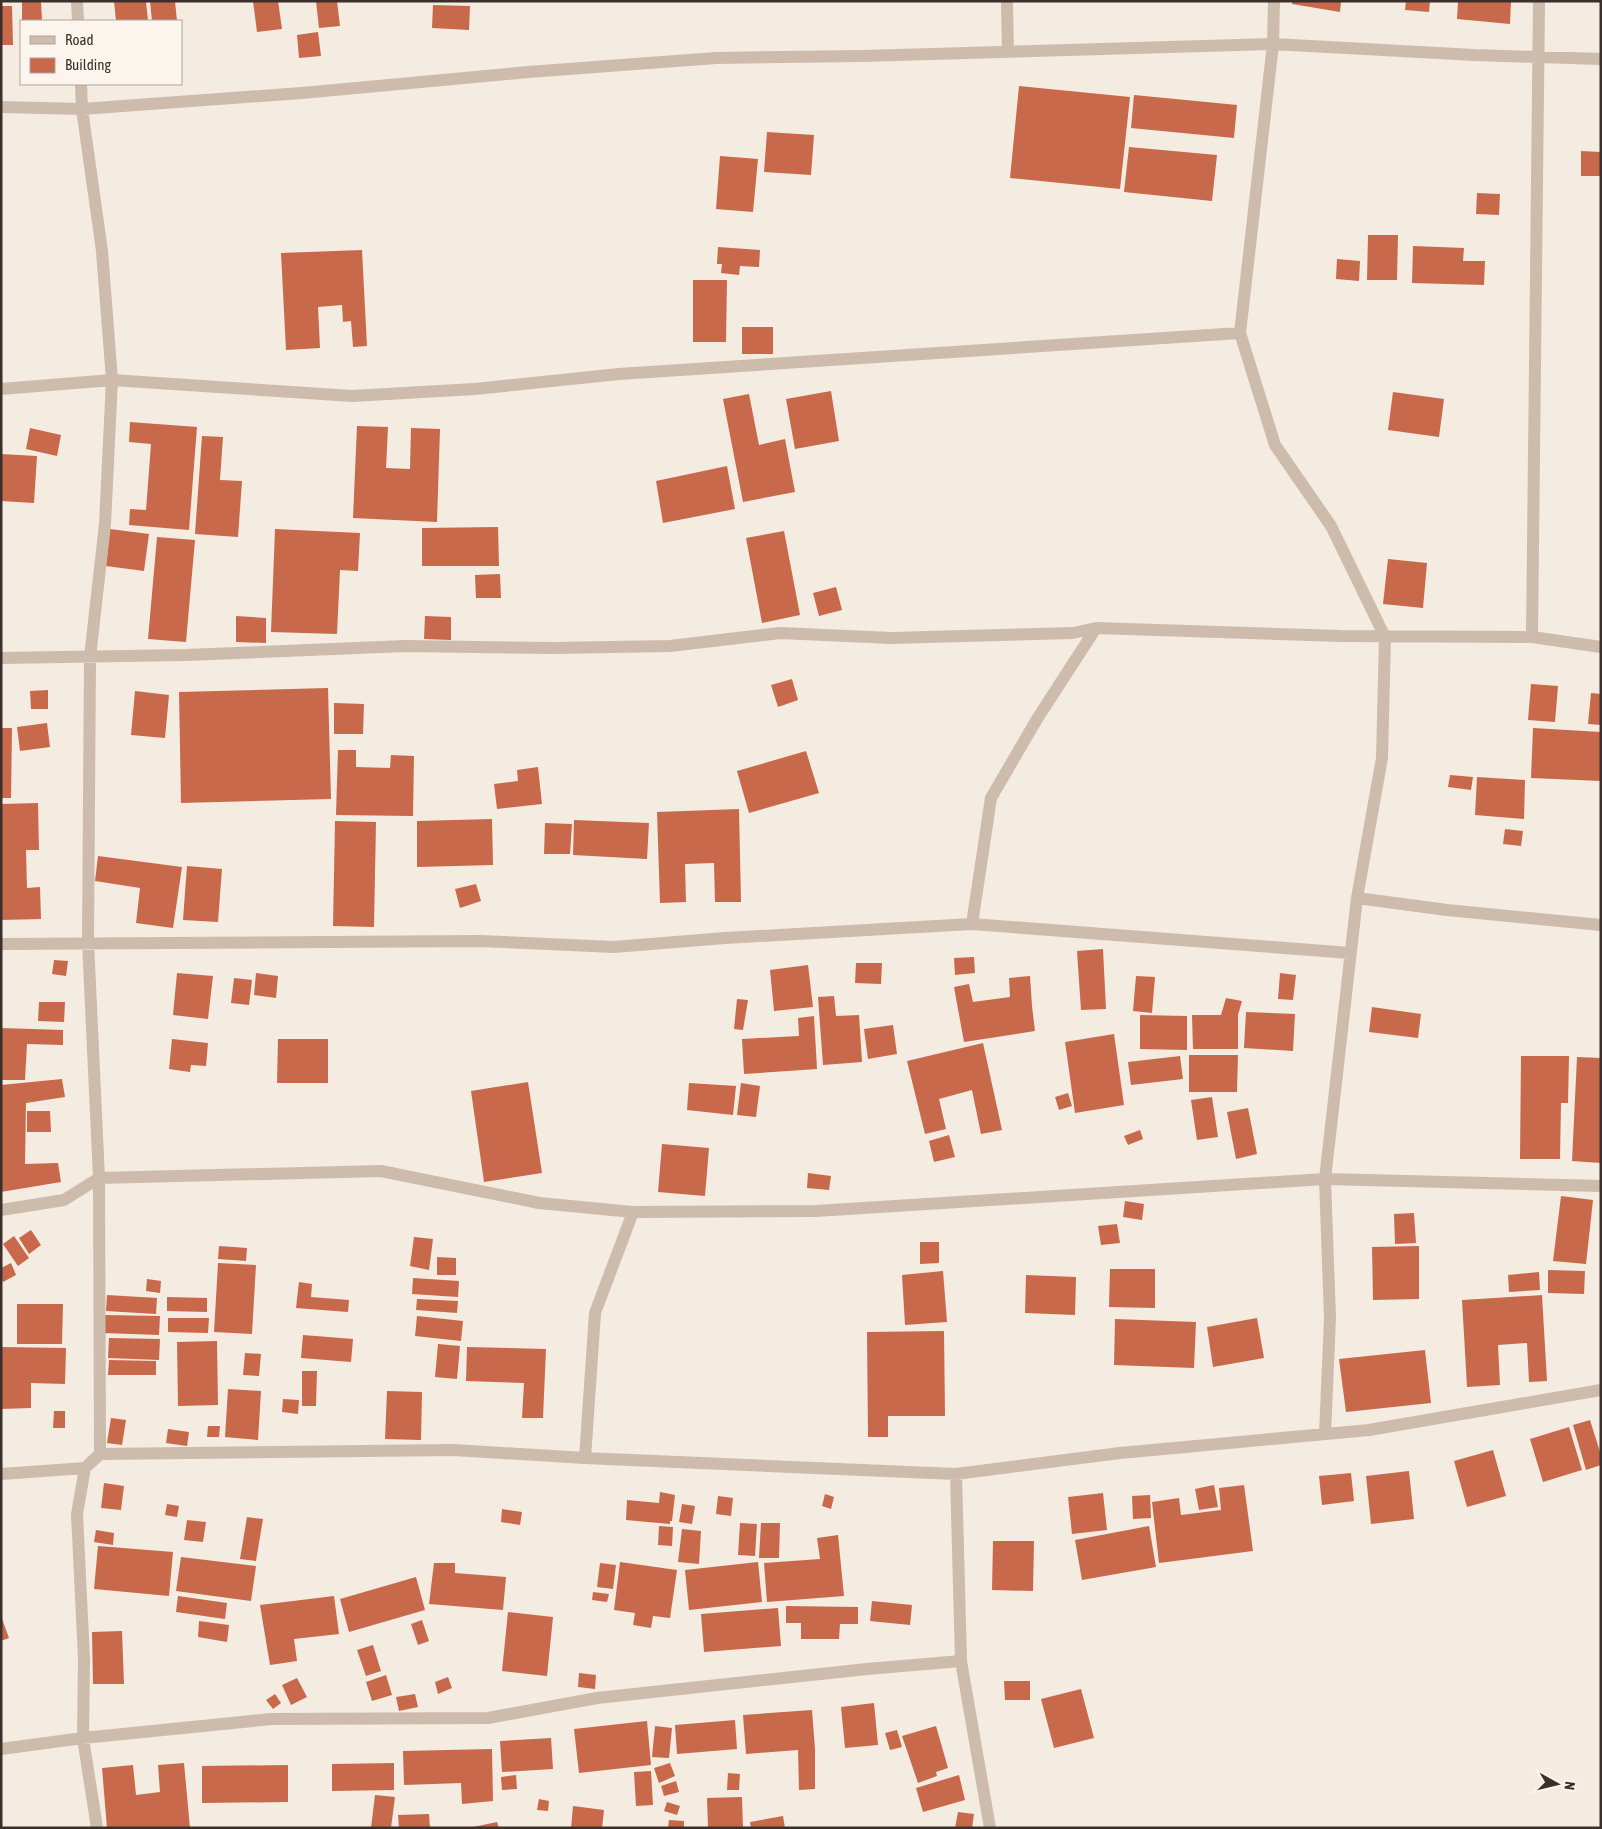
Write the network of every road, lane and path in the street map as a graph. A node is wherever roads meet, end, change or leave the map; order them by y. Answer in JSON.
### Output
{"nodes":[{"id":1,"x":77,"y":1,"type":"edge"},
{"id":2,"x":1007,"y":1,"type":"edge"},
{"id":3,"x":1274,"y":1,"type":"edge"},
{"id":4,"x":1539,"y":1,"type":"edge"},
{"id":5,"x":78,"y":20,"type":"edge"},
{"id":6,"x":1273,"y":44,"type":"junction"},
{"id":7,"x":1008,"y":52,"type":"junction"},
{"id":8,"x":1539,"y":57,"type":"junction"},
{"id":9,"x":1601,"y":60,"type":"edge"},
{"id":10,"x":81,"y":85,"type":"edge"},
{"id":11,"x":1,"y":107,"type":"edge"},
{"id":12,"x":82,"y":109,"type":"junction"},
{"id":13,"x":1240,"y":333,"type":"junction"},
{"id":14,"x":112,"y":380,"type":"junction"},
{"id":15,"x":1,"y":389,"type":"edge"},
{"id":16,"x":1096,"y":628,"type":"junction"},
{"id":17,"x":1385,"y":637,"type":"junction"},
{"id":18,"x":1532,"y":637,"type":"junction"},
{"id":19,"x":1601,"y":647,"type":"edge"},
{"id":20,"x":90,"y":657,"type":"junction"},
{"id":21,"x":1,"y":658,"type":"edge"},
{"id":22,"x":1357,"y":898,"type":"junction"},
{"id":23,"x":972,"y":924,"type":"junction"},
{"id":24,"x":1601,"y":924,"type":"edge"},
{"id":25,"x":88,"y":942,"type":"junction"},
{"id":26,"x":1,"y":944,"type":"edge"},
{"id":27,"x":1350,"y":953,"type":"junction"},
{"id":28,"x":98,"y":1178,"type":"junction"},
{"id":29,"x":1325,"y":1179,"type":"junction"},
{"id":30,"x":1601,"y":1186,"type":"edge"},
{"id":31,"x":1,"y":1210,"type":"edge"},
{"id":32,"x":632,"y":1212,"type":"junction"},
{"id":33,"x":1601,"y":1390,"type":"edge"},
{"id":34,"x":1325,"y":1434,"type":"junction"},
{"id":35,"x":100,"y":1454,"type":"junction"},
{"id":36,"x":585,"y":1458,"type":"junction"},
{"id":37,"x":85,"y":1468,"type":"junction"},
{"id":38,"x":1,"y":1474,"type":"edge"},
{"id":39,"x":956,"y":1474,"type":"junction"},
{"id":40,"x":961,"y":1661,"type":"junction"},
{"id":41,"x":83,"y":1738,"type":"junction"},
{"id":42,"x":1,"y":1749,"type":"edge"},
{"id":43,"x":97,"y":1828,"type":"edge"},
{"id":44,"x":990,"y":1828,"type":"edge"}],
"edges":[{"from":1,"to":5,"type":"street"},
{"from":2,"to":7,"type":"street"},
{"from":3,"to":6,"type":"street"},
{"from":4,"to":8,"type":"street"},
{"from":6,"to":7,"type":"street"},
{"from":6,"to":8,"type":"street"},
{"from":6,"to":13,"type":"street"},
{"from":7,"to":12,"type":"street"},
{"from":8,"to":9,"type":"street"},
{"from":8,"to":18,"type":"street"},
{"from":10,"to":12,"type":"street"},
{"from":11,"to":12,"type":"street"},
{"from":12,"to":14,"type":"street"},
{"from":13,"to":14,"type":"street"},
{"from":13,"to":17,"type":"street"},
{"from":14,"to":15,"type":"street"},
{"from":14,"to":20,"type":"street"},
{"from":16,"to":17,"type":"street"},
{"from":16,"to":20,"type":"street"},
{"from":16,"to":23,"type":"street"},
{"from":17,"to":18,"type":"street"},
{"from":17,"to":22,"type":"street"},
{"from":18,"to":19,"type":"street"},
{"from":20,"to":21,"type":"street"},
{"from":20,"to":25,"type":"street"},
{"from":22,"to":24,"type":"street"},
{"from":22,"to":27,"type":"street"},
{"from":23,"to":25,"type":"street"},
{"from":23,"to":27,"type":"street"},
{"from":25,"to":26,"type":"street"},
{"from":25,"to":28,"type":"street"},
{"from":27,"to":29,"type":"street"},
{"from":28,"to":31,"type":"street"},
{"from":28,"to":32,"type":"street"},
{"from":28,"to":35,"type":"street"},
{"from":29,"to":30,"type":"street"},
{"from":29,"to":32,"type":"street"},
{"from":29,"to":34,"type":"street"},
{"from":32,"to":36,"type":"street"},
{"from":33,"to":34,"type":"street"},
{"from":34,"to":39,"type":"street"},
{"from":35,"to":36,"type":"street"},
{"from":35,"to":37,"type":"street"},
{"from":36,"to":39,"type":"street"},
{"from":37,"to":38,"type":"street"},
{"from":37,"to":41,"type":"street"},
{"from":39,"to":40,"type":"street"},
{"from":40,"to":41,"type":"street"},
{"from":40,"to":44,"type":"street"},
{"from":41,"to":42,"type":"street"},
{"from":41,"to":43,"type":"street"}]}
